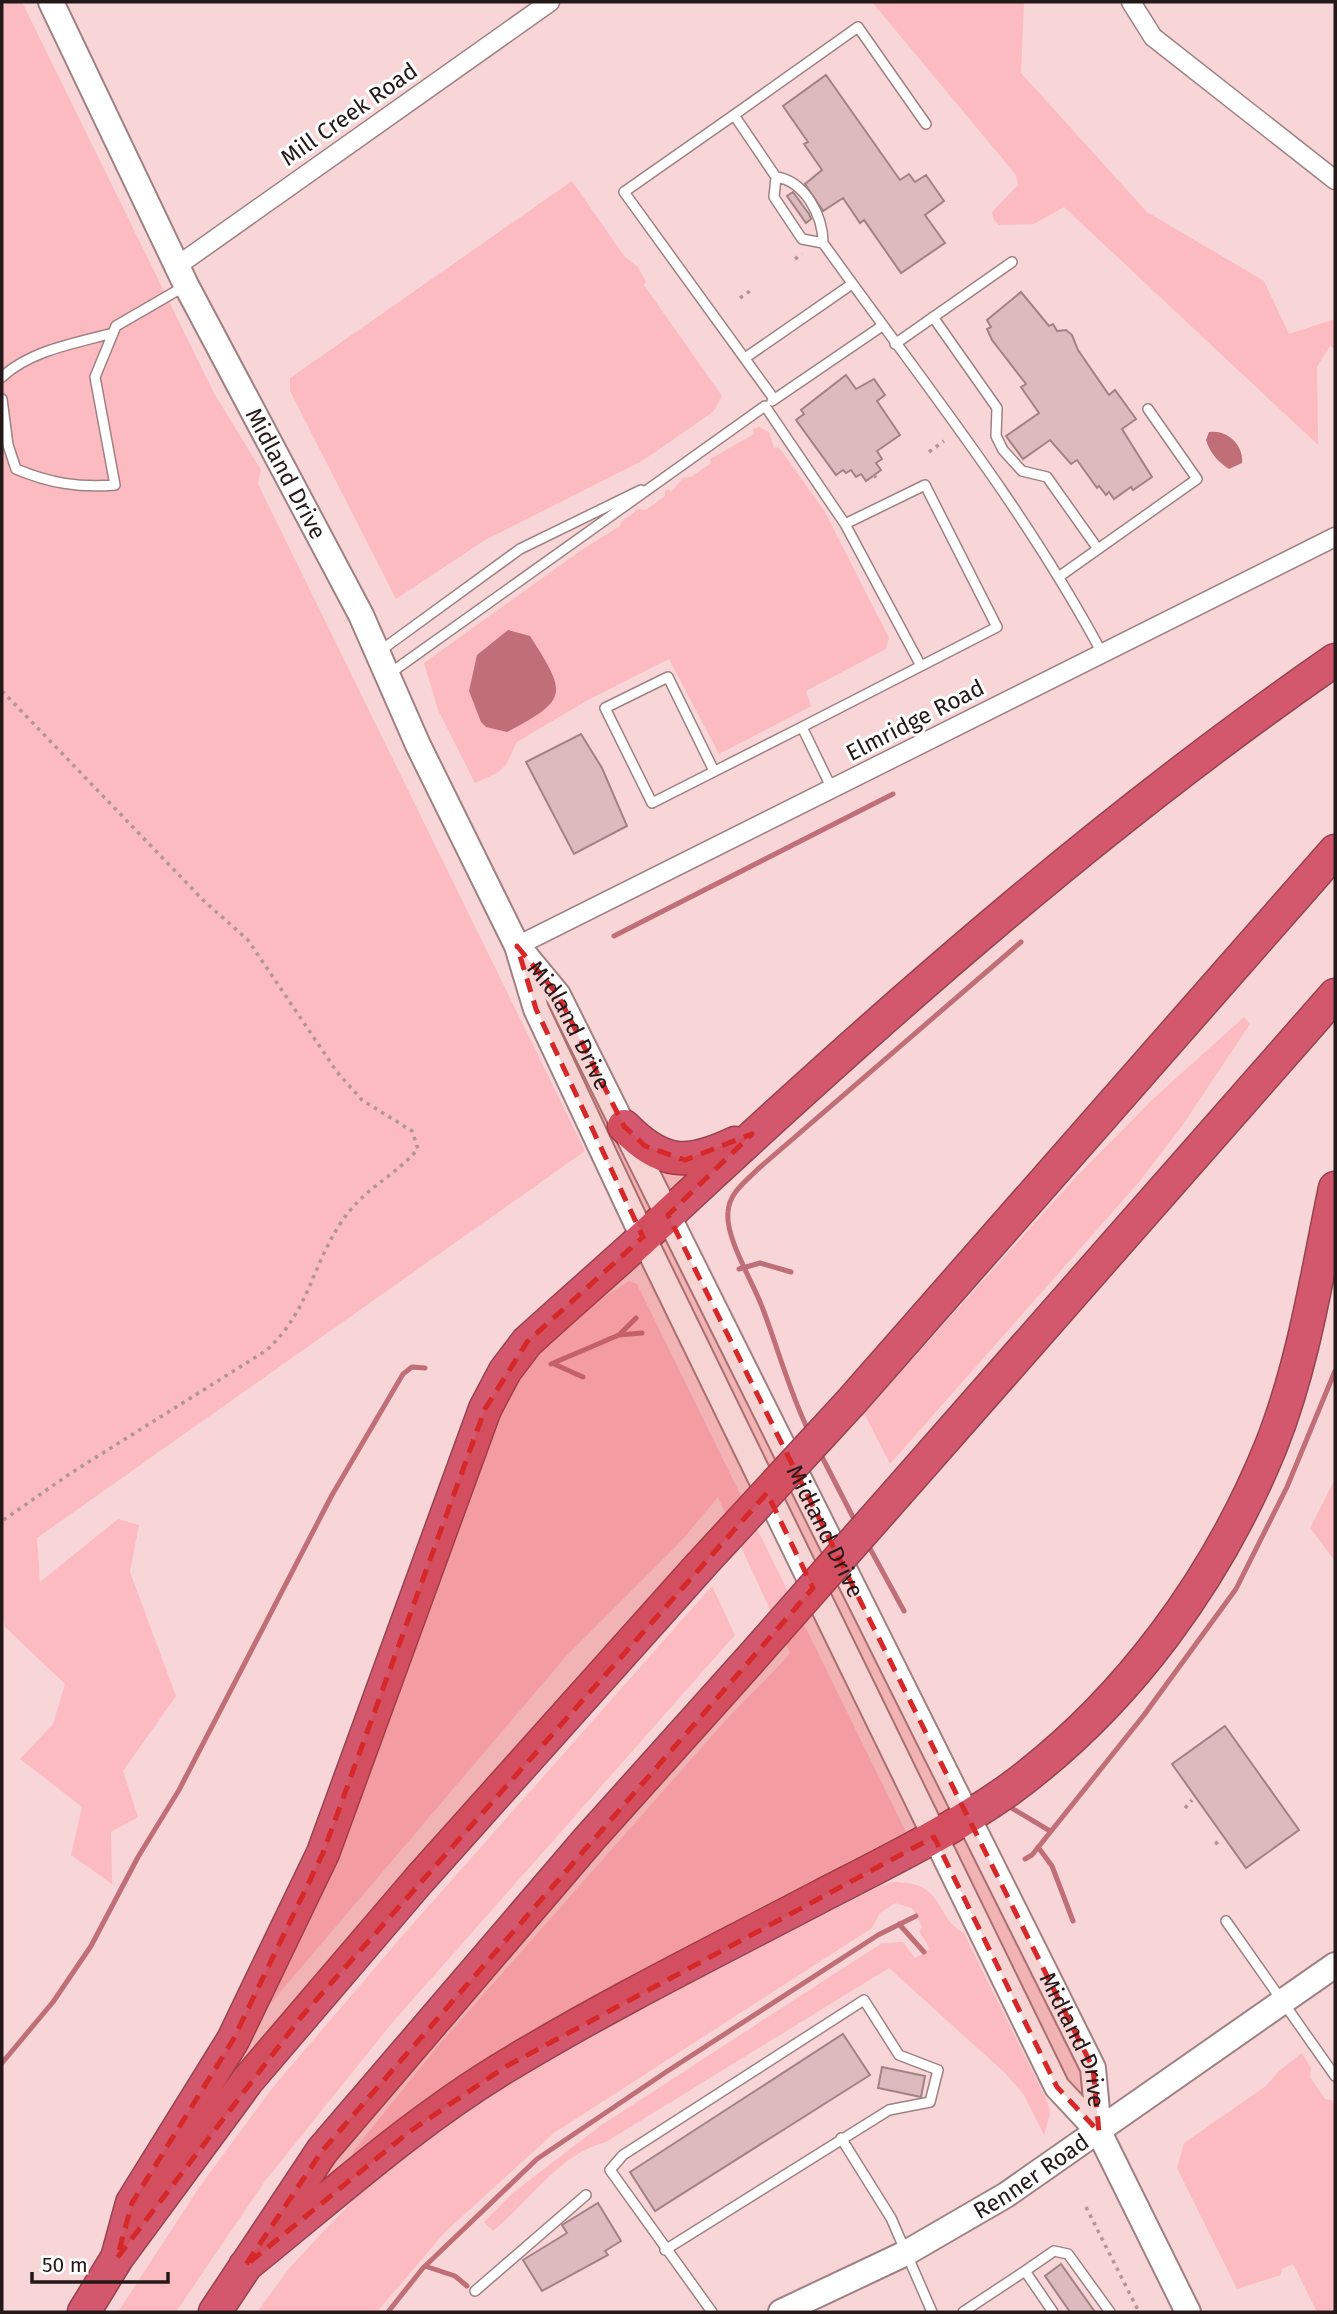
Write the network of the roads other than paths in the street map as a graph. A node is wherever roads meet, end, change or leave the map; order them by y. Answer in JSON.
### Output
{"nodes":[{"id":1,"x":51,"y":2,"type":"edge"},
{"id":2,"x":550,"y":2,"type":"edge"},
{"id":3,"x":1131,"y":2,"type":"edge"},
{"id":4,"x":734,"y":115,"type":"junction"},
{"id":5,"x":926,"y":124,"type":"dead end"},
{"id":6,"x":776,"y":177,"type":"junction"},
{"id":7,"x":1335,"y":180,"type":"edge"},
{"id":8,"x":823,"y":243,"type":"junction"},
{"id":9,"x":1012,"y":262,"type":"dead end"},
{"id":10,"x":181,"y":276,"type":"junction"},
{"id":11,"x":852,"y":284,"type":"junction"},
{"id":12,"x":933,"y":317,"type":"junction"},
{"id":13,"x":883,"y":326,"type":"junction"},
{"id":14,"x":114,"y":333,"type":"junction"},
{"id":15,"x":895,"y":344,"type":"junction"},
{"id":16,"x":746,"y":358,"type":"junction"},
{"id":17,"x":2,"y":377,"type":"edge"},
{"id":18,"x":2,"y":399,"type":"edge"},
{"id":19,"x":774,"y":399,"type":"junction"},
{"id":20,"x":765,"y":406,"type":"junction"},
{"id":21,"x":1148,"y":409,"type":"dead end"},
{"id":22,"x":655,"y":484,"type":"junction"},
{"id":23,"x":845,"y":524,"type":"junction"},
{"id":24,"x":1335,"y":537,"type":"edge"},
{"id":25,"x":1098,"y":549,"type":"junction"},
{"id":26,"x":1060,"y":576,"type":"junction"},
{"id":27,"x":1102,"y":653,"type":"junction"},
{"id":28,"x":1335,"y":660,"type":"edge"},
{"id":29,"x":383,"y":663,"type":"junction"},
{"id":30,"x":921,"y":666,"type":"junction"},
{"id":31,"x":802,"y":727,"type":"junction"},
{"id":32,"x":713,"y":771,"type":"junction"},
{"id":33,"x":832,"y":789,"type":"junction"},
{"id":34,"x":1327,"y":865,"type":"edge"},
{"id":35,"x":517,"y":946,"type":"junction"},
{"id":36,"x":1335,"y":995,"type":"edge"},
{"id":37,"x":624,"y":1126,"type":"junction"},
{"id":38,"x":752,"y":1134,"type":"junction"},
{"id":39,"x":1335,"y":1188,"type":"edge"},
{"id":40,"x":668,"y":1215,"type":"junction"},
{"id":41,"x":643,"y":1237,"type":"junction"},
{"id":42,"x":970,"y":1816,"type":"junction"},
{"id":43,"x":934,"y":1837,"type":"junction"},
{"id":44,"x":1226,"y":1921,"type":"dead end"},
{"id":45,"x":1335,"y":1965,"type":"edge"},
{"id":46,"x":1284,"y":2002,"type":"junction"},
{"id":47,"x":1335,"y":2076,"type":"edge"},
{"id":48,"x":1098,"y":2132,"type":"junction"},
{"id":49,"x":841,"y":2138,"type":"junction"},
{"id":50,"x":586,"y":2195,"type":"dead end"},
{"id":51,"x":665,"y":2250,"type":"junction"},
{"id":52,"x":905,"y":2253,"type":"junction"},
{"id":53,"x":117,"y":2258,"type":"junction"},
{"id":54,"x":245,"y":2266,"type":"junction"},
{"id":55,"x":1025,"y":2271,"type":"junction"},
{"id":56,"x":475,"y":2291,"type":"dead end"},
{"id":57,"x":85,"y":2311,"type":"edge"},
{"id":58,"x":215,"y":2312,"type":"edge"},
{"id":59,"x":712,"y":2312,"type":"edge"},
{"id":60,"x":781,"y":2312,"type":"edge"},
{"id":61,"x":932,"y":2312,"type":"edge"},
{"id":62,"x":963,"y":2312,"type":"edge"},
{"id":63,"x":1053,"y":2312,"type":"edge"},
{"id":64,"x":1110,"y":2312,"type":"edge"},
{"id":65,"x":1188,"y":2312,"type":"edge"}],
"edges":[{"from":1,"to":10,"type":"main road","name":"Midland Drive"},
{"from":2,"to":10,"type":"street","name":"Mill Creek Road"},
{"from":3,"to":7,"type":"street"},
{"from":4,"to":5,"type":"lane"},
{"from":4,"to":6,"type":"lane"},
{"from":4,"to":16,"type":"lane"},
{"from":6,"to":8,"type":"lane"},
{"from":6,"to":8,"type":"lane"},
{"from":8,"to":11,"type":"lane"},
{"from":9,"to":12,"type":"lane"},
{"from":10,"to":14,"type":"lane"},
{"from":10,"to":29,"type":"main road","name":"Midland Drive"},
{"from":11,"to":13,"type":"lane"},
{"from":11,"to":16,"type":"lane"},
{"from":12,"to":15,"type":"lane"},
{"from":12,"to":25,"type":"lane"},
{"from":13,"to":15,"type":"lane"},
{"from":13,"to":19,"type":"lane"},
{"from":14,"to":17,"type":"lane"},
{"from":14,"to":18,"type":"lane"},
{"from":15,"to":26,"type":"lane"},
{"from":16,"to":19,"type":"lane"},
{"from":19,"to":20,"type":"lane"},
{"from":20,"to":22,"type":"lane"},
{"from":20,"to":23,"type":"lane"},
{"from":21,"to":25,"type":"lane"},
{"from":22,"to":29,"type":"lane"},
{"from":22,"to":29,"type":"lane"},
{"from":23,"to":30,"type":"lane"},
{"from":23,"to":30,"type":"lane"},
{"from":24,"to":27,"type":"street","name":"Elmridge Road"},
{"from":25,"to":26,"type":"lane"},
{"from":26,"to":27,"type":"lane"},
{"from":27,"to":33,"type":"street","name":"Elmridge Road"},
{"from":28,"to":38,"type":"highway"},
{"from":29,"to":35,"type":"main road","name":"Midland Drive"},
{"from":30,"to":31,"type":"lane"},
{"from":31,"to":32,"type":"lane"},
{"from":31,"to":33,"type":"lane"},
{"from":32,"to":32,"type":"lane"},
{"from":33,"to":35,"type":"street","name":"Elmridge Road"},
{"from":34,"to":53,"type":"highway","bridge":true},
{"from":35,"to":37,"type":"main road","name":"Midland Drive"},
{"from":35,"to":41,"type":"main road","name":"Midland Drive"},
{"from":36,"to":54,"type":"highway","bridge":true},
{"from":37,"to":38,"type":"highway"},
{"from":37,"to":40,"type":"main road","name":"Midland Drive"},
{"from":38,"to":40,"type":"highway"},
{"from":39,"to":42,"type":"highway"},
{"from":40,"to":41,"type":"highway"},
{"from":40,"to":42,"type":"main road","name":"Midland Drive"},
{"from":41,"to":43,"type":"main road","name":"Midland Drive"},
{"from":41,"to":53,"type":"highway"},
{"from":42,"to":43,"type":"highway"},
{"from":42,"to":48,"type":"main road","name":"Midland Drive"},
{"from":43,"to":48,"type":"main road","name":"Midland Drive"},
{"from":43,"to":54,"type":"highway"},
{"from":44,"to":46,"type":"lane"},
{"from":45,"to":46,"type":"main road","name":"Renner Road"},
{"from":46,"to":47,"type":"lane"},
{"from":46,"to":48,"type":"main road","name":"Renner Road"},
{"from":48,"to":52,"type":"main road","name":"Renner Road"},
{"from":48,"to":65,"type":"main road","name":"Midland Drive"},
{"from":49,"to":51,"type":"lane"},
{"from":49,"to":51,"type":"lane"},
{"from":49,"to":52,"type":"lane"},
{"from":50,"to":56,"type":"lane"},
{"from":51,"to":59,"type":"lane"},
{"from":52,"to":60,"type":"main road","name":"Renner Road"},
{"from":52,"to":61,"type":"lane"},
{"from":53,"to":57,"type":"highway"},
{"from":54,"to":58,"type":"highway"},
{"from":55,"to":62,"type":"lane"},
{"from":55,"to":63,"type":"lane"},
{"from":55,"to":64,"type":"lane"}]}
